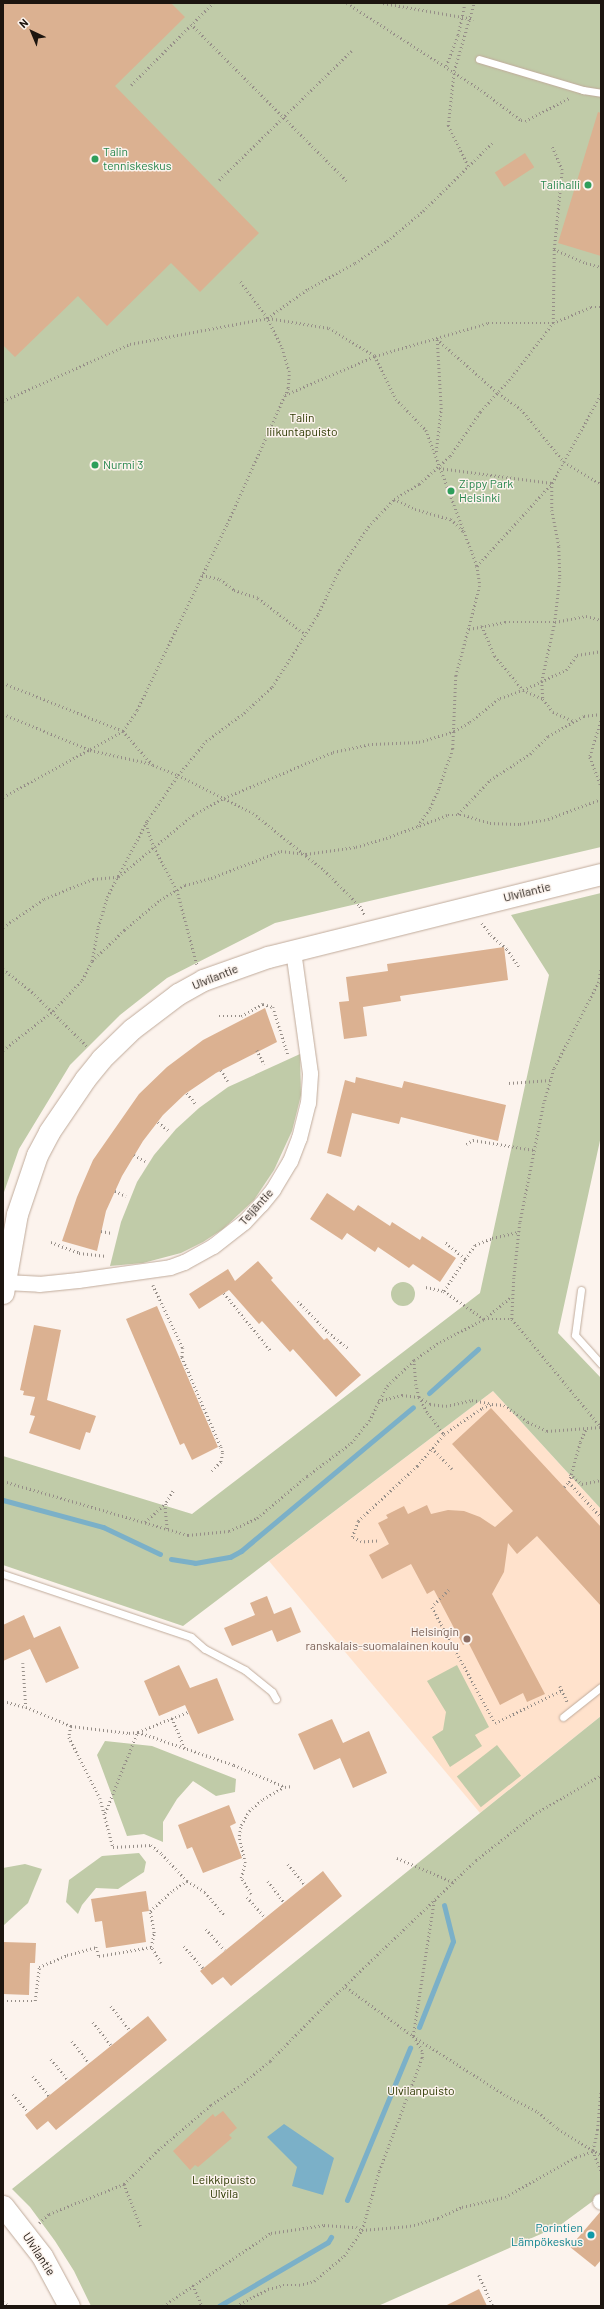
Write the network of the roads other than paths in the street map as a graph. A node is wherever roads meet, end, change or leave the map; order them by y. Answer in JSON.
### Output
{"nodes":[{"id":1,"x":479,"y":59,"type":"dead end"},
{"id":2,"x":601,"y":93,"type":"edge"},
{"id":3,"x":601,"y":874,"type":"edge"},
{"id":4,"x":293,"y":950,"type":"junction"},
{"id":5,"x":4,"y":1288,"type":"edge"},
{"id":6,"x":581,"y":1290,"type":"dead end"},
{"id":7,"x":601,"y":1364,"type":"edge"},
{"id":8,"x":3,"y":1574,"type":"edge"},
{"id":9,"x":601,"y":1687,"type":"edge"},
{"id":10,"x":276,"y":1699,"type":"dead end"},
{"id":11,"x":563,"y":1717,"type":"dead end"},
{"id":12,"x":3,"y":2206,"type":"edge"},
{"id":13,"x":69,"y":2306,"type":"edge"}],
"edges":[{"from":1,"to":2,"type":"lane"},
{"from":3,"to":4,"type":"street","name":"Ulvilantie"},
{"from":4,"to":5,"type":"street","name":"Ulvilantie"},
{"from":4,"to":5,"type":"street","name":"Teljäntie"},
{"from":6,"to":7,"type":"lane"},
{"from":8,"to":10,"type":"lane"},
{"from":9,"to":11,"type":"lane"},
{"from":12,"to":13,"type":"street","name":"Ulvilantie"}]}
